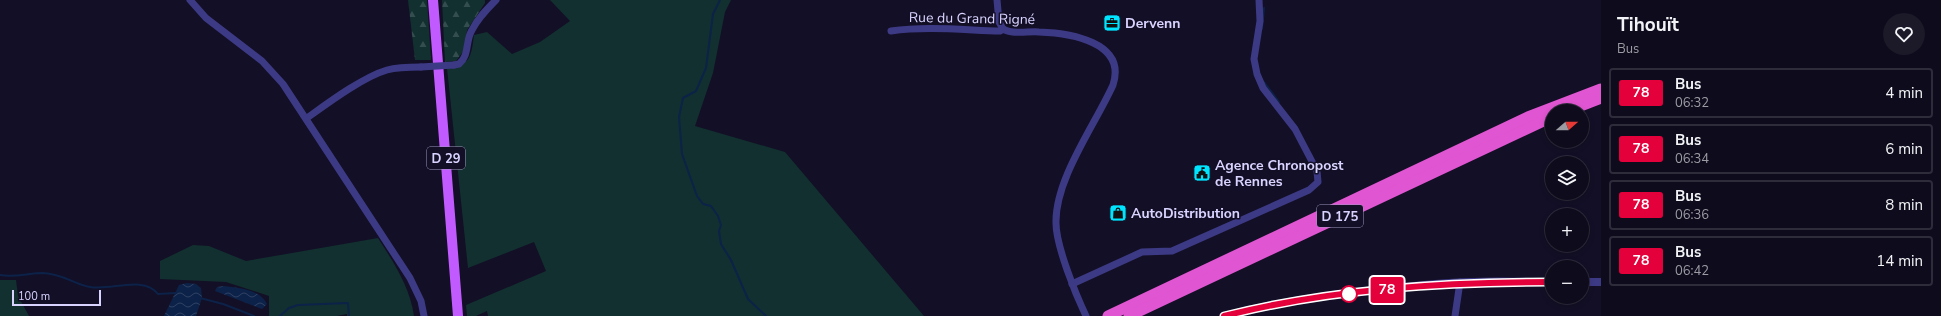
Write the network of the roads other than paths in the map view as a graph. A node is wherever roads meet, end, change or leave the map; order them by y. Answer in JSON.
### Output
{"nodes":[{"id":1,"x":190,"y":0,"type":"edge"},
{"id":2,"x":433,"y":0,"type":"edge"},
{"id":3,"x":496,"y":0,"type":"edge"},
{"id":4,"x":997,"y":0,"type":"edge"},
{"id":5,"x":1260,"y":4,"type":"edge"},
{"id":6,"x":1003,"y":29,"type":"junction"},
{"id":7,"x":891,"y":31,"type":"dead end"},
{"id":8,"x":1601,"y":89,"type":"edge"},
{"id":9,"x":1601,"y":98,"type":"edge"},
{"id":10,"x":1586,"y":104,"type":"edge"},
{"id":11,"x":307,"y":118,"type":"junction"},
{"id":12,"x":1545,"y":120,"type":"edge"},
{"id":13,"x":1460,"y":282,"type":"junction"},
{"id":14,"x":1545,"y":282,"type":"edge"},
{"id":15,"x":1589,"y":282,"type":"edge"},
{"id":16,"x":1601,"y":282,"type":"edge"},
{"id":17,"x":1072,"y":284,"type":"junction"},
{"id":18,"x":1084,"y":313,"type":"edge"},
{"id":19,"x":424,"y":316,"type":"edge"},
{"id":20,"x":458,"y":316,"type":"edge"},
{"id":21,"x":1108,"y":316,"type":"edge"},
{"id":22,"x":1128,"y":316,"type":"edge"},
{"id":23,"x":1224,"y":316,"type":"edge"},
{"id":24,"x":1455,"y":316,"type":"edge"}],
"edges":[{"from":1,"to":11,"type":"street"},
{"from":2,"to":20,"type":"main road","number":"D 29"},
{"from":3,"to":11,"type":"street","bridge":true},
{"from":4,"to":6,"type":"street"},
{"from":5,"to":17,"type":"street"},
{"from":6,"to":7,"type":"street","name":"Rue du Grand Rigné"},
{"from":6,"to":17,"type":"street","name":"Rue du Grand Rigné"},
{"from":8,"to":21,"type":"highway","number":"D 175"},
{"from":9,"to":10,"type":"highway"},
{"from":11,"to":19,"type":"street"},
{"from":12,"to":22,"type":"highway","number":"D 175"},
{"from":13,"to":14,"type":"street"},
{"from":13,"to":23,"type":"street"},
{"from":13,"to":24,"type":"street"},
{"from":15,"to":16,"type":"street"},
{"from":17,"to":18,"type":"street","name":"Rue du Grand Rigné"}]}
